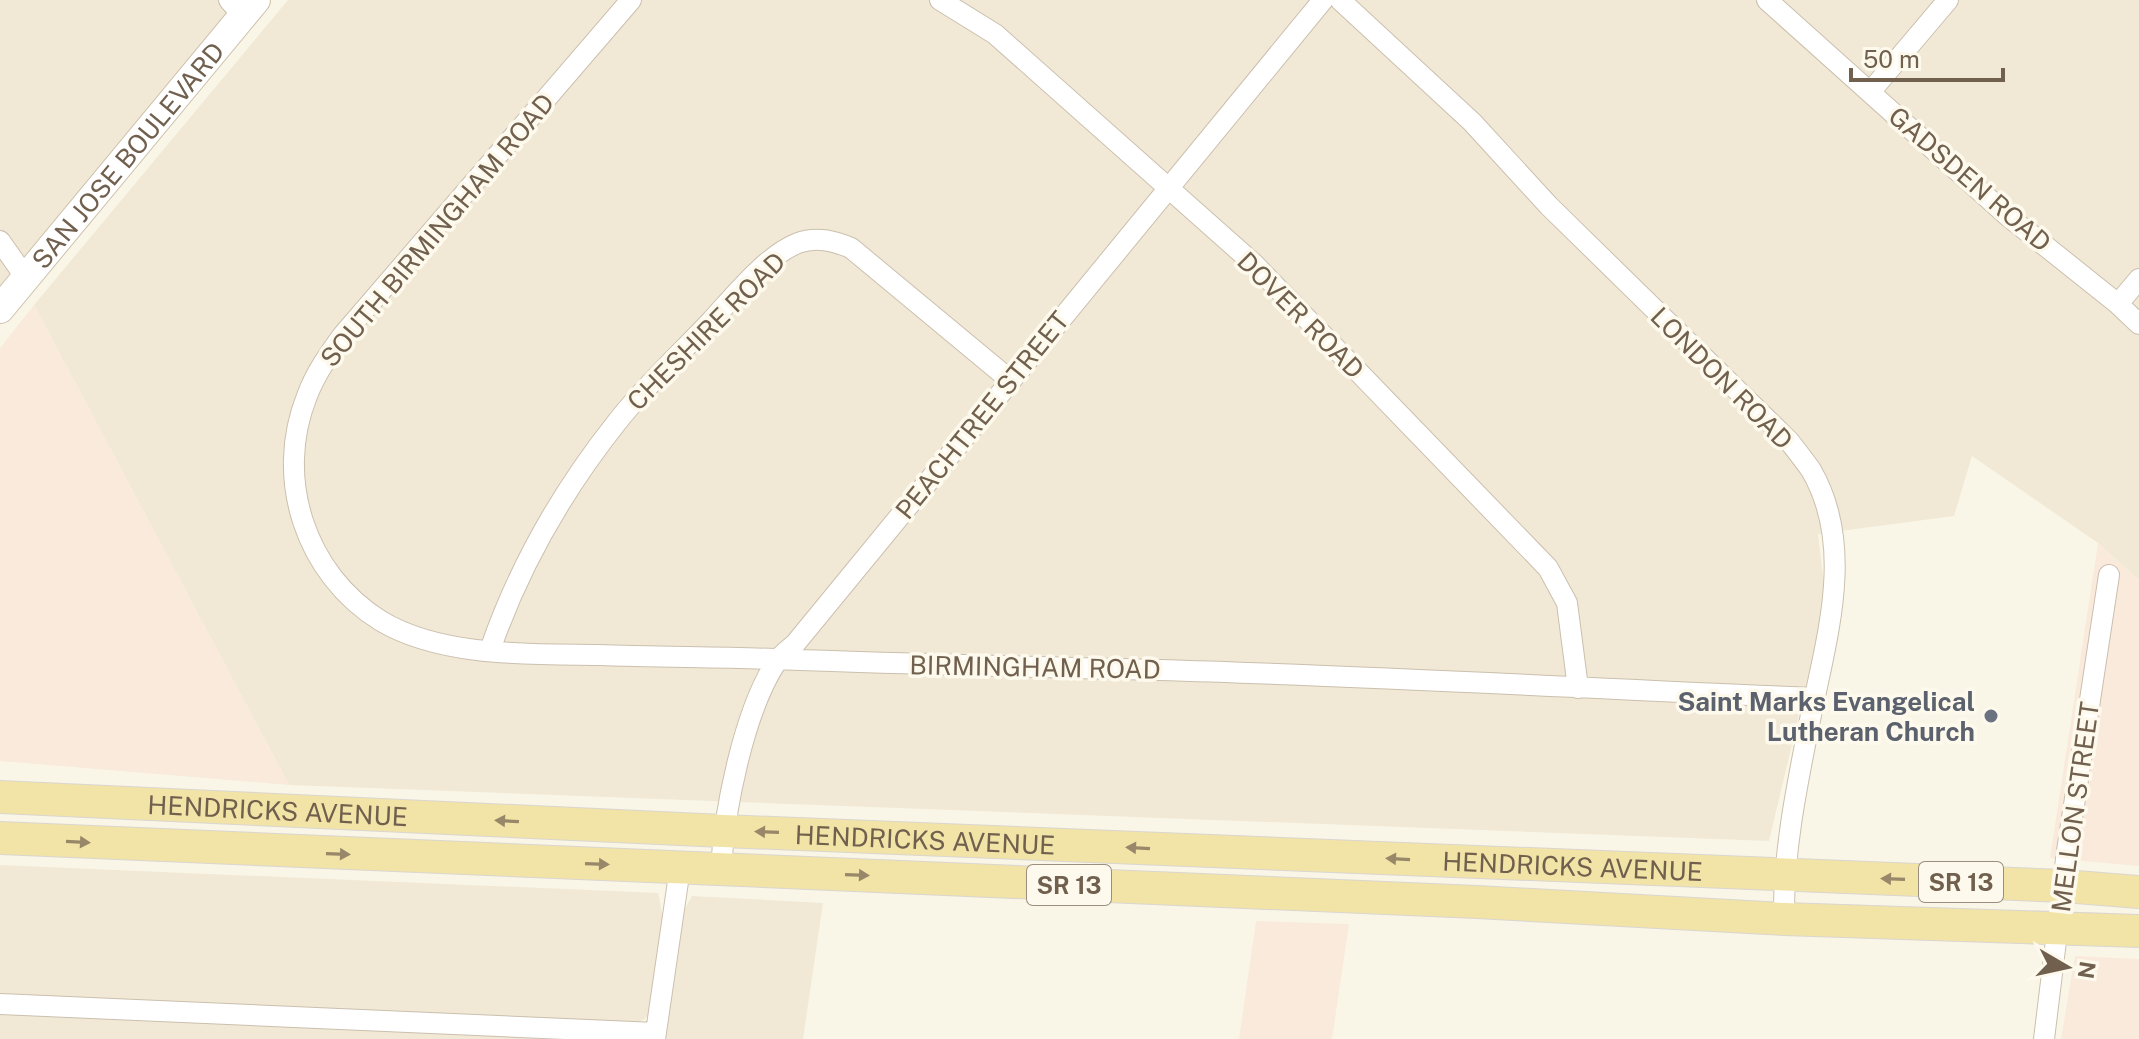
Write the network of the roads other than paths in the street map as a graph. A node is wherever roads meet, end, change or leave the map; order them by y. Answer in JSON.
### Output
{"nodes":[{"id":1,"x":631,"y":0,"type":"edge"},
{"id":2,"x":940,"y":0,"type":"edge"},
{"id":3,"x":1323,"y":0,"type":"edge"},
{"id":4,"x":1340,"y":0,"type":"edge"},
{"id":5,"x":1767,"y":0,"type":"edge"},
{"id":6,"x":1948,"y":0,"type":"edge"},
{"id":7,"x":243,"y":5,"type":"edge"},
{"id":8,"x":1871,"y":91,"type":"junction"},
{"id":9,"x":1167,"y":187,"type":"junction"},
{"id":10,"x":0,"y":241,"type":"edge"},
{"id":11,"x":26,"y":278,"type":"junction"},
{"id":12,"x":2139,"y":279,"type":"edge"},
{"id":13,"x":2118,"y":304,"type":"junction"},
{"id":14,"x":0,"y":309,"type":"edge"},
{"id":15,"x":2139,"y":324,"type":"edge"},
{"id":16,"x":1010,"y":380,"type":"junction"},
{"id":17,"x":305,"y":529,"type":"joint"},
{"id":18,"x":2109,"y":575,"type":"dead end"},
{"id":19,"x":490,"y":650,"type":"junction"},
{"id":20,"x":777,"y":659,"type":"junction"},
{"id":21,"x":1578,"y":688,"type":"junction"},
{"id":22,"x":1815,"y":698,"type":"junction"},
{"id":23,"x":0,"y":797,"type":"edge"},
{"id":24,"x":261,"y":809,"type":"junction"},
{"id":25,"x":723,"y":831,"type":"junction"},
{"id":26,"x":0,"y":838,"type":"edge"},
{"id":27,"x":981,"y":840,"type":"junction"},
{"id":28,"x":259,"y":850,"type":"junction"},
{"id":29,"x":1244,"y":853,"type":"junction"},
{"id":30,"x":1479,"y":863,"type":"junction"},
{"id":31,"x":680,"y":868,"type":"junction"},
{"id":32,"x":721,"y":869,"type":"junction"},
{"id":33,"x":1784,"y":875,"type":"junction"},
{"id":34,"x":979,"y":880,"type":"junction"},
{"id":35,"x":2064,"y":886,"type":"junction"},
{"id":36,"x":2139,"y":892,"type":"edge"},
{"id":37,"x":1249,"y":893,"type":"junction"},
{"id":38,"x":1477,"y":902,"type":"junction"},
{"id":39,"x":1784,"y":919,"type":"junction"},
{"id":40,"x":2058,"y":927,"type":"junction"},
{"id":41,"x":2139,"y":931,"type":"edge"},
{"id":42,"x":0,"y":1004,"type":"edge"},
{"id":43,"x":655,"y":1036,"type":"edge"},
{"id":44,"x":2044,"y":1039,"type":"edge"}],
"edges":[{"from":1,"to":17,"type":"street","name":"SOUTH BIRMINGHAM ROAD"},
{"from":2,"to":9,"type":"street","name":"DOVER ROAD"},
{"from":3,"to":9,"type":"street","name":"PEACHTREE STREET"},
{"from":4,"to":22,"type":"street","name":"LONDON ROAD"},
{"from":5,"to":8,"type":"street","name":"GADSDEN ROAD"},
{"from":6,"to":8,"type":"street"},
{"from":7,"to":11,"type":"street","name":"SAN JOSE BOULEVARD"},
{"from":8,"to":13,"type":"street","name":"GADSDEN ROAD"},
{"from":9,"to":16,"type":"street","name":"PEACHTREE STREET"},
{"from":9,"to":21,"type":"street","name":"DOVER ROAD"},
{"from":10,"to":11,"type":"street"},
{"from":11,"to":14,"type":"street","name":"SAN JOSE BOULEVARD"},
{"from":12,"to":13,"type":"street"},
{"from":13,"to":15,"type":"street","name":"GADSDEN ROAD"},
{"from":16,"to":19,"type":"street","name":"CHESHIRE ROAD"},
{"from":16,"to":20,"type":"street","name":"PEACHTREE STREET"},
{"from":17,"to":19,"type":"street","name":"BIRMINGHAM ROAD"},
{"from":18,"to":35,"type":"street","name":"MELLON STREET"},
{"from":19,"to":20,"type":"street","name":"BIRMINGHAM ROAD"},
{"from":20,"to":21,"type":"street","name":"BIRMINGHAM ROAD"},
{"from":20,"to":25,"type":"street","name":"PEACHTREE STREET"},
{"from":21,"to":22,"type":"street","name":"BIRMINGHAM ROAD"},
{"from":22,"to":33,"type":"street","name":"LONDON ROAD"},
{"from":23,"to":24,"type":"main road","name":"HENDRICKS AVENUE","number":"SR 13"},
{"from":25,"to":24,"type":"main road","name":"HENDRICKS AVENUE","number":"SR 13","one_way":true},
{"from":24,"to":28,"type":"main road"},
{"from":27,"to":25,"type":"main road","name":"HENDRICKS AVENUE","number":"SR 13","one_way":true},
{"from":25,"to":32,"type":"street","name":"PEACHTREE STREET"},
{"from":26,"to":28,"type":"main road","name":"HENDRICKS AVENUE","number":"SR 13","one_way":true},
{"from":29,"to":27,"type":"main road","name":"HENDRICKS AVENUE","number":"SR 13","one_way":true},
{"from":27,"to":34,"type":"main road"},
{"from":28,"to":31,"type":"main road","name":"HENDRICKS AVENUE","number":"SR 13","one_way":true},
{"from":30,"to":29,"type":"main road","name":"HENDRICKS AVENUE","number":"SR 13","one_way":true},
{"from":29,"to":37,"type":"main road"},
{"from":30,"to":33,"type":"main road","name":"HENDRICKS AVENUE","number":"SR 13"},
{"from":30,"to":38,"type":"main road"},
{"from":31,"to":32,"type":"main road","name":"HENDRICKS AVENUE","number":"SR 13"},
{"from":31,"to":43,"type":"street"},
{"from":32,"to":34,"type":"main road","name":"HENDRICKS AVENUE","number":"SR 13","one_way":true},
{"from":35,"to":33,"type":"main road","name":"HENDRICKS AVENUE","number":"SR 13","one_way":true},
{"from":33,"to":39,"type":"street","name":"LONDON ROAD"},
{"from":34,"to":37,"type":"main road","name":"HENDRICKS AVENUE","number":"SR 13"},
{"from":35,"to":36,"type":"main road","name":"HENDRICKS AVENUE","number":"SR 13"},
{"from":35,"to":40,"type":"street","name":"MELLON STREET"},
{"from":37,"to":38,"type":"main road","name":"HENDRICKS AVENUE","number":"SR 13"},
{"from":38,"to":39,"type":"main road","name":"HENDRICKS AVENUE","number":"SR 13"},
{"from":39,"to":40,"type":"main road","name":"HENDRICKS AVENUE","number":"SR 13"},
{"from":40,"to":41,"type":"main road","name":"HENDRICKS AVENUE","number":"SR 13"},
{"from":40,"to":44,"type":"street","name":"MELLON STREET"},
{"from":42,"to":43,"type":"street"}]}
